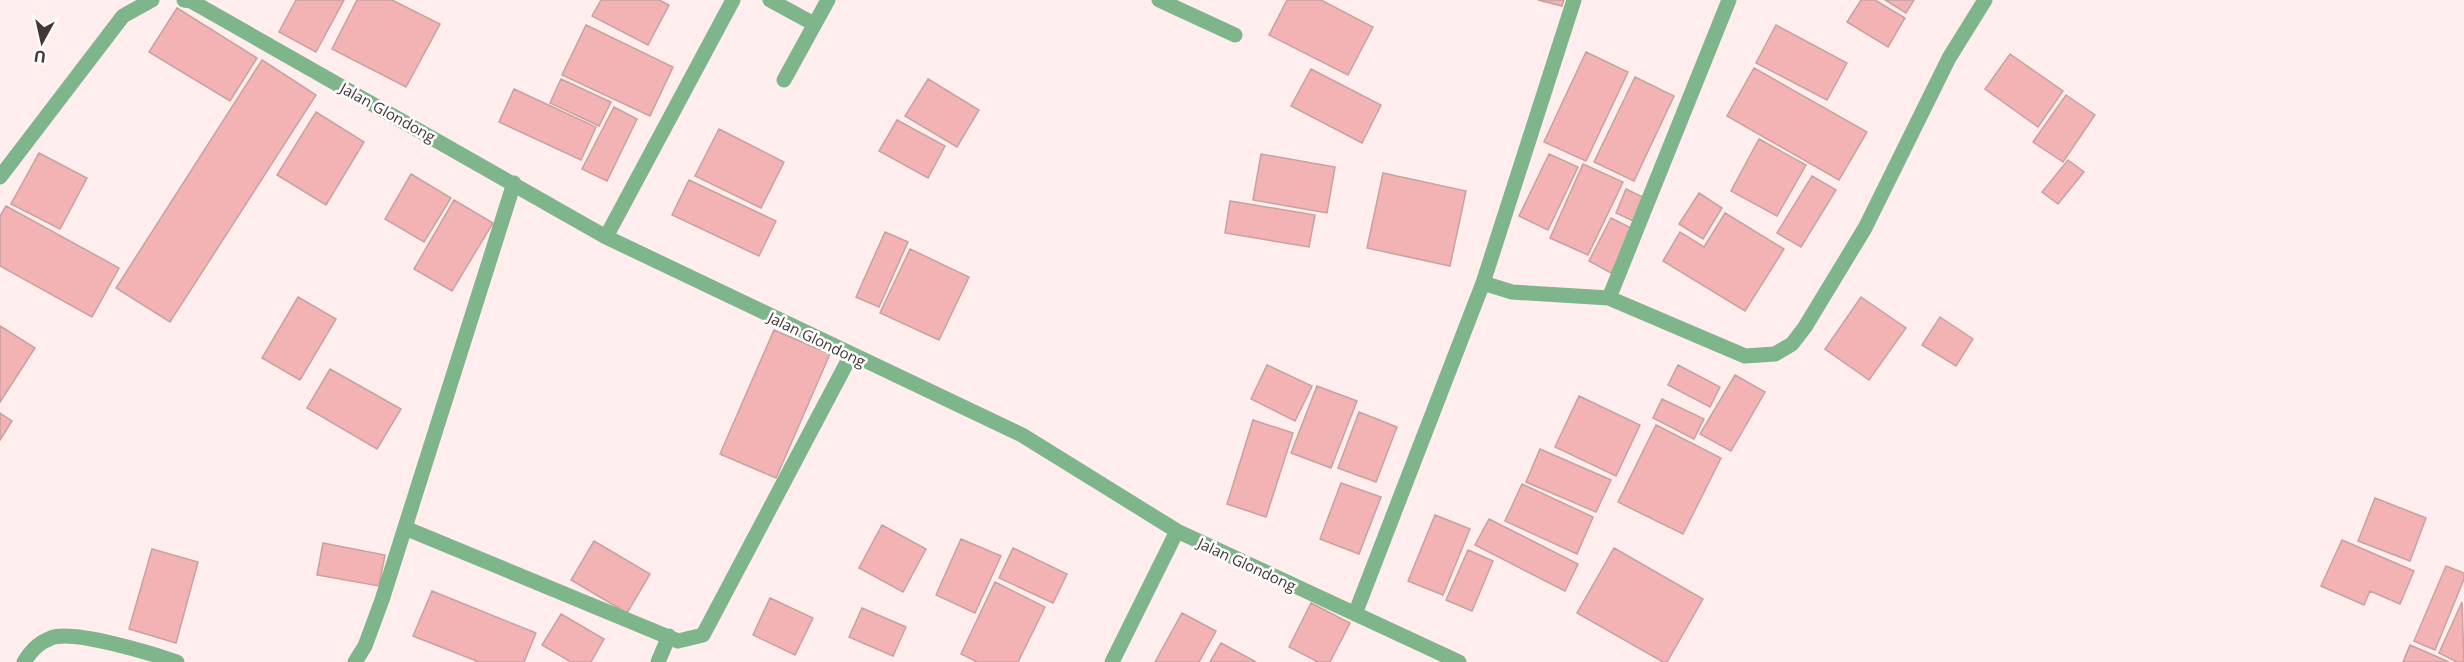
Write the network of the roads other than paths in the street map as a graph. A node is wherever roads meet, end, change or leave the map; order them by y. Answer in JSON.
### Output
{"nodes":[{"id":1,"x":152,"y":0,"type":"edge"},
{"id":2,"x":184,"y":0,"type":"edge"},
{"id":3,"x":733,"y":0,"type":"edge"},
{"id":4,"x":770,"y":0,"type":"edge"},
{"id":5,"x":828,"y":0,"type":"edge"},
{"id":6,"x":1159,"y":0,"type":"edge"},
{"id":7,"x":1574,"y":0,"type":"edge"},
{"id":8,"x":1729,"y":0,"type":"edge"},
{"id":9,"x":1985,"y":0,"type":"edge"},
{"id":10,"x":814,"y":24,"type":"junction"},
{"id":11,"x":1235,"y":35,"type":"dead end"},
{"id":12,"x":784,"y":80,"type":"dead end"},
{"id":13,"x":0,"y":177,"type":"edge"},
{"id":14,"x":514,"y":183,"type":"junction"},
{"id":15,"x":606,"y":237,"type":"junction"},
{"id":16,"x":1483,"y":283,"type":"junction"},
{"id":17,"x":1609,"y":298,"type":"junction"},
{"id":18,"x":850,"y":355,"type":"junction"},
{"id":19,"x":405,"y":528,"type":"junction"},
{"id":20,"x":1177,"y":531,"type":"junction"},
{"id":21,"x":1355,"y":614,"type":"junction"},
{"id":22,"x":669,"y":636,"type":"junction"},
{"id":23,"x":24,"y":662,"type":"edge"},
{"id":24,"x":177,"y":662,"type":"edge"},
{"id":25,"x":355,"y":662,"type":"edge"},
{"id":26,"x":658,"y":662,"type":"edge"},
{"id":27,"x":1112,"y":662,"type":"edge"},
{"id":28,"x":1459,"y":662,"type":"edge"}],
"edges":[{"from":1,"to":13,"type":"street"},
{"from":2,"to":14,"type":"street","name":"Jalan Glondong"},
{"from":3,"to":15,"type":"street"},
{"from":4,"to":10,"type":"street"},
{"from":5,"to":10,"type":"street"},
{"from":6,"to":11,"type":"street"},
{"from":7,"to":16,"type":"street"},
{"from":8,"to":17,"type":"street"},
{"from":9,"to":17,"type":"street"},
{"from":10,"to":12,"type":"street"},
{"from":14,"to":15,"type":"street","name":"Jalan Glondong"},
{"from":14,"to":19,"type":"street"},
{"from":15,"to":18,"type":"street","name":"Jalan Glondong"},
{"from":16,"to":17,"type":"street"},
{"from":16,"to":21,"type":"street"},
{"from":18,"to":20,"type":"street","name":"Jalan Glondong"},
{"from":18,"to":22,"type":"street"},
{"from":19,"to":22,"type":"street"},
{"from":19,"to":25,"type":"street"},
{"from":20,"to":21,"type":"street","name":"Jalan Glondong"},
{"from":20,"to":27,"type":"street"},
{"from":21,"to":28,"type":"street","name":"Jalan Glondong"},
{"from":22,"to":26,"type":"street"},
{"from":23,"to":24,"type":"street"}]}
